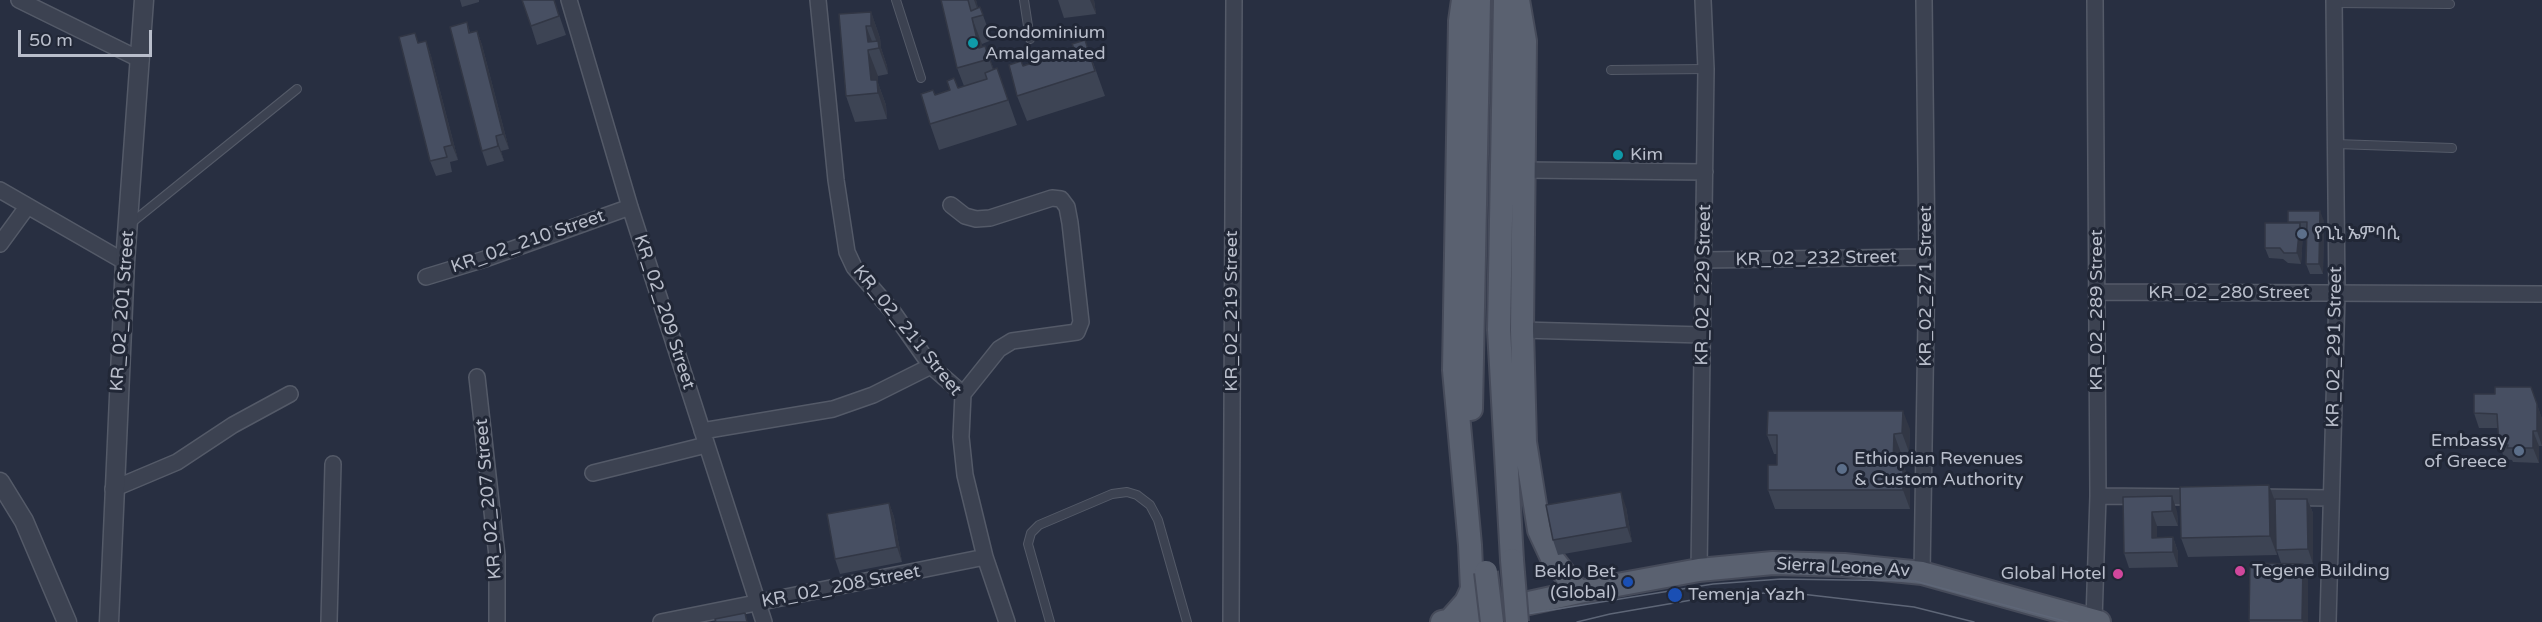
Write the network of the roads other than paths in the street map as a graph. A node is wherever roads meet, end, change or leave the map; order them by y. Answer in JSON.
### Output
{"nodes":[{"id":1,"x":19,"y":0,"type":"edge"},
{"id":2,"x":144,"y":0,"type":"edge"},
{"id":3,"x":569,"y":0,"type":"edge"},
{"id":4,"x":818,"y":0,"type":"edge"},
{"id":5,"x":897,"y":0,"type":"edge"},
{"id":6,"x":1024,"y":0,"type":"edge"},
{"id":7,"x":1234,"y":0,"type":"edge"},
{"id":8,"x":1463,"y":0,"type":"edge"},
{"id":9,"x":1479,"y":0,"type":"edge"},
{"id":10,"x":1505,"y":0,"type":"edge"},
{"id":11,"x":1518,"y":0,"type":"edge"},
{"id":12,"x":1703,"y":0,"type":"edge"},
{"id":13,"x":1924,"y":0,"type":"edge"},
{"id":14,"x":2095,"y":0,"type":"edge"},
{"id":15,"x":2334,"y":1,"type":"edge"},
{"id":16,"x":2450,"y":4,"type":"dead end"},
{"id":17,"x":1030,"y":39,"type":"dead end"},
{"id":18,"x":141,"y":60,"type":"junction"},
{"id":19,"x":1706,"y":69,"type":"junction"},
{"id":20,"x":1611,"y":70,"type":"dead end"},
{"id":21,"x":921,"y":78,"type":"dead end"},
{"id":22,"x":297,"y":89,"type":"dead end"},
{"id":23,"x":2336,"y":144,"type":"junction"},
{"id":24,"x":2452,"y":148,"type":"dead end"},
{"id":25,"x":1524,"y":171,"type":"junction"},
{"id":26,"x":1705,"y":172,"type":"junction"},
{"id":27,"x":0,"y":190,"type":"edge"},
{"id":28,"x":951,"y":205,"type":"dead end"},
{"id":29,"x":27,"y":207,"type":"junction"},
{"id":30,"x":630,"y":207,"type":"junction"},
{"id":31,"x":129,"y":225,"type":"junction"},
{"id":32,"x":0,"y":244,"type":"edge"},
{"id":33,"x":1927,"y":257,"type":"junction"},
{"id":34,"x":1704,"y":260,"type":"junction"},
{"id":35,"x":124,"y":262,"type":"junction"},
{"id":36,"x":426,"y":277,"type":"dead end"},
{"id":37,"x":2096,"y":292,"type":"junction"},
{"id":38,"x":2337,"y":294,"type":"junction"},
{"id":39,"x":2542,"y":294,"type":"edge"},
{"id":40,"x":1522,"y":330,"type":"junction"},
{"id":41,"x":1703,"y":335,"type":"junction"},
{"id":42,"x":931,"y":366,"type":"junction"},
{"id":43,"x":477,"y":377,"type":"dead end"},
{"id":44,"x":290,"y":394,"type":"dead end"},
{"id":45,"x":963,"y":394,"type":"junction"},
{"id":46,"x":704,"y":438,"type":"junction"},
{"id":47,"x":333,"y":464,"type":"dead end"},
{"id":48,"x":593,"y":473,"type":"dead end"},
{"id":49,"x":0,"y":482,"type":"edge"},
{"id":50,"x":113,"y":489,"type":"junction"},
{"id":51,"x":2098,"y":496,"type":"junction"},
{"id":52,"x":2215,"y":497,"type":"edge"},
{"id":53,"x":2238,"y":497,"type":"edge"},
{"id":54,"x":2331,"y":498,"type":"junction"},
{"id":55,"x":985,"y":557,"type":"junction"},
{"id":56,"x":1699,"y":570,"type":"junction"},
{"id":57,"x":1922,"y":573,"type":"junction"},
{"id":58,"x":1579,"y":592,"type":"junction"},
{"id":59,"x":758,"y":604,"type":"junction"},
{"id":60,"x":1446,"y":621,"type":"edge"},
{"id":61,"x":2097,"y":621,"type":"edge"},
{"id":62,"x":68,"y":622,"type":"edge"},
{"id":63,"x":109,"y":622,"type":"edge"},
{"id":64,"x":329,"y":622,"type":"edge"},
{"id":65,"x":497,"y":622,"type":"edge"},
{"id":66,"x":661,"y":622,"type":"edge"},
{"id":67,"x":764,"y":622,"type":"edge"},
{"id":68,"x":1006,"y":622,"type":"edge"},
{"id":69,"x":1050,"y":622,"type":"edge"},
{"id":70,"x":1186,"y":622,"type":"edge"},
{"id":71,"x":1231,"y":622,"type":"edge"},
{"id":72,"x":1492,"y":622,"type":"edge"},
{"id":73,"x":1517,"y":622,"type":"edge"},
{"id":74,"x":2328,"y":622,"type":"edge"}],
"edges":[{"from":1,"to":18,"type":"street"},
{"from":2,"to":18,"type":"street","name":"KR_02_201 Street"},
{"from":3,"to":30,"type":"street","name":"KR_02_209 Street"},
{"from":4,"to":42,"type":"street","name":"KR_02_211 Street"},
{"from":5,"to":21,"type":"lane"},
{"from":6,"to":17,"type":"lane"},
{"from":7,"to":71,"type":"street","name":"KR_02_219 Street"},
{"from":8,"to":60,"type":"main road"},
{"from":9,"to":72,"type":"main road","bridge":true},
{"from":10,"to":73,"type":"main road","bridge":true},
{"from":11,"to":25,"type":"main road"},
{"from":12,"to":19,"type":"street","name":"KR_02_229 Street"},
{"from":13,"to":33,"type":"street","name":"KR_02_271 Street"},
{"from":14,"to":37,"type":"street","name":"KR_02_289 Street"},
{"from":15,"to":16,"type":"lane"},
{"from":15,"to":23,"type":"street","name":"KR_02_291 Street"},
{"from":18,"to":31,"type":"street","name":"KR_02_201 Street"},
{"from":19,"to":20,"type":"lane"},
{"from":19,"to":26,"type":"street","name":"KR_02_229 Street"},
{"from":22,"to":31,"type":"lane"},
{"from":23,"to":24,"type":"lane"},
{"from":23,"to":38,"type":"street","name":"KR_02_291 Street"},
{"from":25,"to":26,"type":"street"},
{"from":25,"to":40,"type":"main road"},
{"from":26,"to":34,"type":"street","name":"KR_02_229 Street"},
{"from":27,"to":29,"type":"street"},
{"from":28,"to":45,"type":"street"},
{"from":29,"to":32,"type":"street"},
{"from":29,"to":35,"type":"street"},
{"from":30,"to":36,"type":"street","name":"KR_02_210 Street"},
{"from":30,"to":46,"type":"street","name":"KR_02_209 Street"},
{"from":31,"to":35,"type":"street","name":"KR_02_201 Street"},
{"from":33,"to":34,"type":"street","name":"KR_02_232 Street"},
{"from":33,"to":57,"type":"street","name":"KR_02_271 Street"},
{"from":34,"to":41,"type":"street","name":"KR_02_229 Street"},
{"from":35,"to":50,"type":"street","name":"KR_02_201 Street"},
{"from":37,"to":38,"type":"street","name":"KR_02_280 Street"},
{"from":37,"to":51,"type":"street","name":"KR_02_289 Street"},
{"from":38,"to":39,"type":"street","name":"KR_02_280 Street"},
{"from":38,"to":54,"type":"street","name":"KR_02_291 Street"},
{"from":40,"to":41,"type":"street"},
{"from":40,"to":58,"type":"main road"},
{"from":41,"to":56,"type":"street","name":"KR_02_229 Street"},
{"from":42,"to":45,"type":"street","name":"KR_02_211 Street"},
{"from":42,"to":46,"type":"street"},
{"from":43,"to":65,"type":"street","name":"KR_02_207 Street"},
{"from":44,"to":50,"type":"street"},
{"from":45,"to":55,"type":"street","name":"KR_02_211 Street"},
{"from":46,"to":48,"type":"street"},
{"from":46,"to":59,"type":"street","name":"KR_02_209 Street"},
{"from":47,"to":64,"type":"street"},
{"from":49,"to":62,"type":"street"},
{"from":50,"to":63,"type":"street","name":"KR_02_201 Street"},
{"from":51,"to":52,"type":"street"},
{"from":51,"to":61,"type":"street","name":"KR_02_289 Street"},
{"from":53,"to":54,"type":"street"},
{"from":54,"to":74,"type":"street","name":"KR_02_291 Street"},
{"from":55,"to":59,"type":"street","name":"KR_02_208 Street"},
{"from":55,"to":68,"type":"street","name":"KR_02_211 Street"},
{"from":56,"to":57,"type":"main road","name":"Sierra Leone Av"},
{"from":56,"to":58,"type":"main road","name":"Sierra Leone Av"},
{"from":57,"to":61,"type":"main road","name":"Sierra Leone Av"},
{"from":58,"to":60,"type":"main road","name":"Sierra Leone Av"},
{"from":59,"to":66,"type":"street","name":"KR_02_208 Street"},
{"from":59,"to":67,"type":"street","name":"KR_02_209 Street"},
{"from":69,"to":70,"type":"lane"}]}
